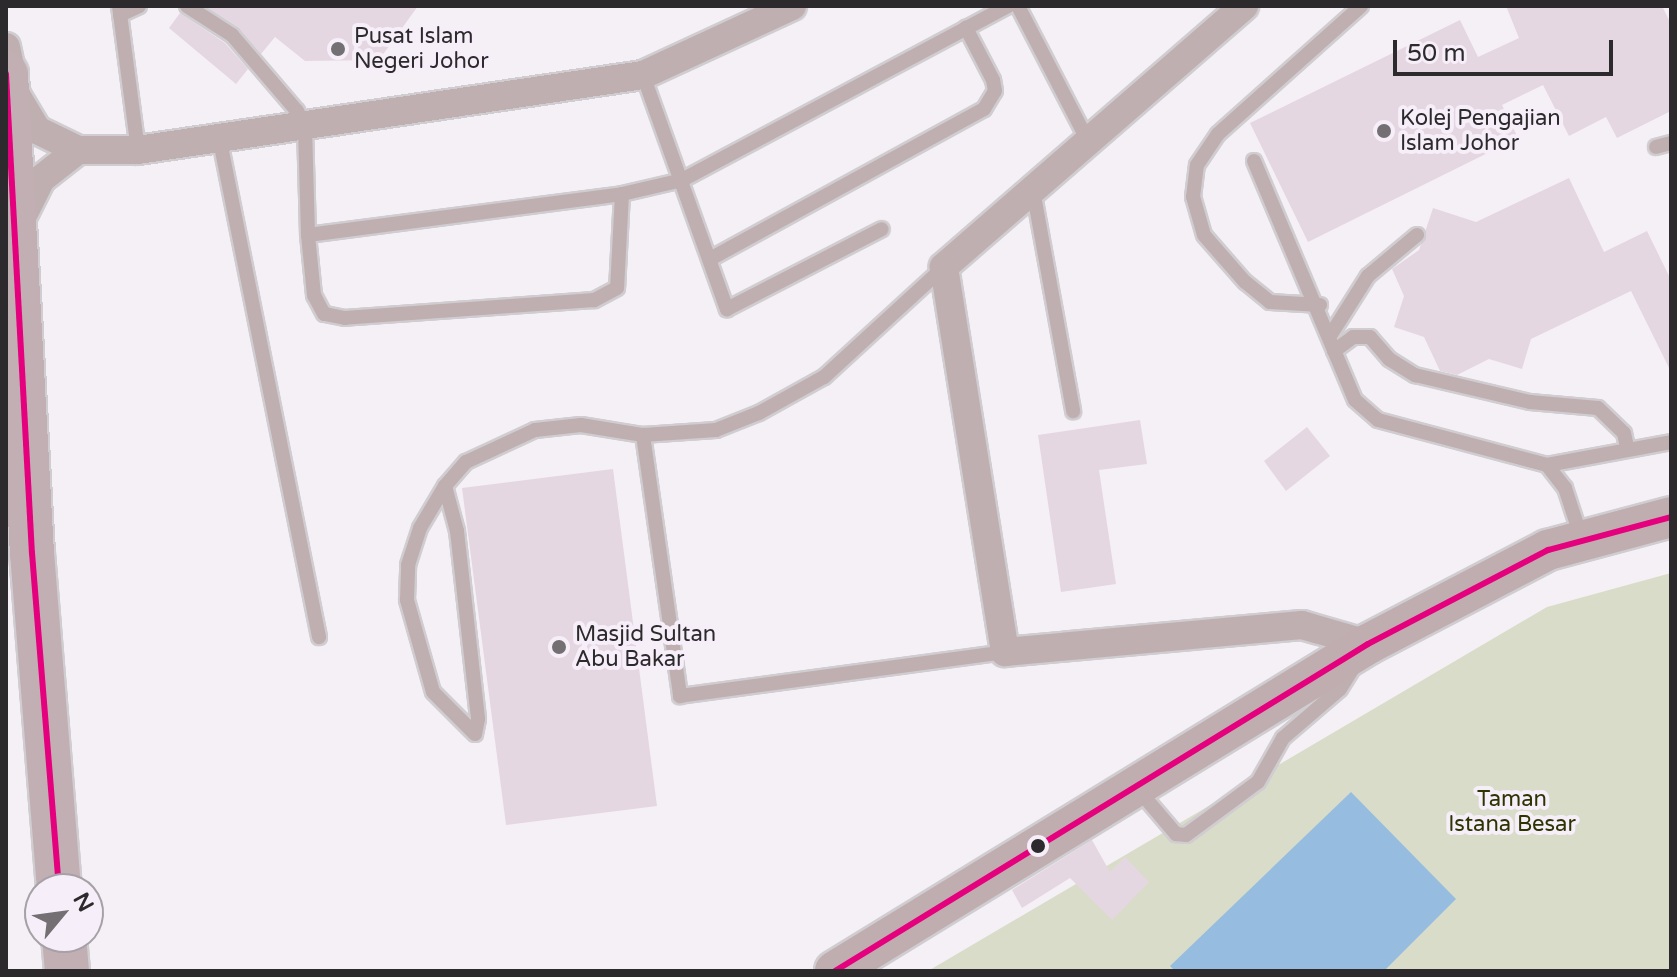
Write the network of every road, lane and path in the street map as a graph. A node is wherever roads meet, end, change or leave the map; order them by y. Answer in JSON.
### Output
{"nodes":[{"id":1,"x":139,"y":6,"type":"edge"},
{"id":2,"x":187,"y":6,"type":"edge"},
{"id":3,"x":792,"y":6,"type":"edge"},
{"id":4,"x":1008,"y":6,"type":"edge"},
{"id":5,"x":1018,"y":6,"type":"edge"},
{"id":6,"x":1244,"y":6,"type":"edge"},
{"id":7,"x":1361,"y":6,"type":"edge"},
{"id":8,"x":120,"y":10,"type":"edge"},
{"id":9,"x":966,"y":28,"type":"junction"},
{"id":10,"x":6,"y":47,"type":"edge"},
{"id":11,"x":6,"y":74,"type":"edge"},
{"id":12,"x":643,"y":75,"type":"junction"},
{"id":13,"x":305,"y":127,"type":"junction"},
{"id":14,"x":1087,"y":139,"type":"junction"},
{"id":15,"x":220,"y":141,"type":"junction"},
{"id":16,"x":78,"y":150,"type":"junction"},
{"id":17,"x":138,"y":150,"type":"junction"},
{"id":18,"x":1254,"y":161,"type":"dead end"},
{"id":19,"x":682,"y":180,"type":"junction"},
{"id":20,"x":1032,"y":185,"type":"junction"},
{"id":21,"x":622,"y":194,"type":"junction"},
{"id":22,"x":17,"y":229,"type":"junction"},
{"id":23,"x":882,"y":229,"type":"dead end"},
{"id":24,"x":308,"y":235,"type":"junction"},
{"id":25,"x":1417,"y":235,"type":"dead end"},
{"id":26,"x":710,"y":259,"type":"junction"},
{"id":27,"x":944,"y":267,"type":"junction"},
{"id":28,"x":1320,"y":305,"type":"junction"},
{"id":29,"x":1330,"y":336,"type":"junction"},
{"id":30,"x":1334,"y":351,"type":"junction"},
{"id":31,"x":1073,"y":411,"type":"dead end"},
{"id":32,"x":643,"y":435,"type":"junction"},
{"id":33,"x":1671,"y":442,"type":"edge"},
{"id":34,"x":1627,"y":447,"type":"junction"},
{"id":35,"x":1547,"y":465,"type":"junction"},
{"id":36,"x":445,"y":486,"type":"junction"},
{"id":37,"x":1671,"y":517,"type":"edge"},
{"id":38,"x":1582,"y":541,"type":"junction"},
{"id":39,"x":319,"y":637,"type":"dead end"},
{"id":40,"x":1368,"y":644,"type":"junction"},
{"id":41,"x":1005,"y":652,"type":"junction"},
{"id":42,"x":1135,"y":786,"type":"junction"},
{"id":43,"x":58,"y":873,"type":"edge"},
{"id":44,"x":835,"y":971,"type":"edge"}],
"edges":[{"from":1,"to":8,"type":"lane"},
{"from":2,"to":13,"type":"lane"},
{"from":3,"to":12,"type":"street"},
{"from":4,"to":9,"type":"lane"},
{"from":5,"to":14,"type":"lane"},
{"from":6,"to":14,"type":"street"},
{"from":7,"to":28,"type":"lane"},
{"from":8,"to":17,"type":"lane"},
{"from":9,"to":19,"type":"lane"},
{"from":9,"to":26,"type":"lane"},
{"from":10,"to":16,"type":"street"},
{"from":11,"to":22,"type":"main road"},
{"from":12,"to":13,"type":"street"},
{"from":12,"to":19,"type":"lane"},
{"from":13,"to":15,"type":"street"},
{"from":13,"to":24,"type":"lane"},
{"from":14,"to":20,"type":"street"},
{"from":15,"to":17,"type":"street"},
{"from":15,"to":39,"type":"lane"},
{"from":16,"to":17,"type":"street"},
{"from":16,"to":22,"type":"street"},
{"from":18,"to":28,"type":"lane"},
{"from":19,"to":21,"type":"lane"},
{"from":19,"to":26,"type":"lane"},
{"from":20,"to":27,"type":"street"},
{"from":20,"to":31,"type":"lane"},
{"from":21,"to":24,"type":"lane"},
{"from":21,"to":24,"type":"lane"},
{"from":22,"to":43,"type":"main road"},
{"from":23,"to":26,"type":"lane"},
{"from":25,"to":29,"type":"lane"},
{"from":27,"to":32,"type":"lane"},
{"from":27,"to":41,"type":"street"},
{"from":28,"to":29,"type":"lane"},
{"from":29,"to":30,"type":"lane"},
{"from":30,"to":34,"type":"lane"},
{"from":30,"to":35,"type":"lane"},
{"from":32,"to":36,"type":"lane"},
{"from":32,"to":41,"type":"lane"},
{"from":33,"to":34,"type":"lane"},
{"from":34,"to":35,"type":"lane"},
{"from":35,"to":38,"type":"lane"},
{"from":36,"to":36,"type":"lane"},
{"from":37,"to":38,"type":"main road"},
{"from":38,"to":40,"type":"main road"},
{"from":40,"to":41,"type":"street"},
{"from":40,"to":42,"type":"main road"},
{"from":40,"to":42,"type":"lane"},
{"from":42,"to":44,"type":"main road"}]}
